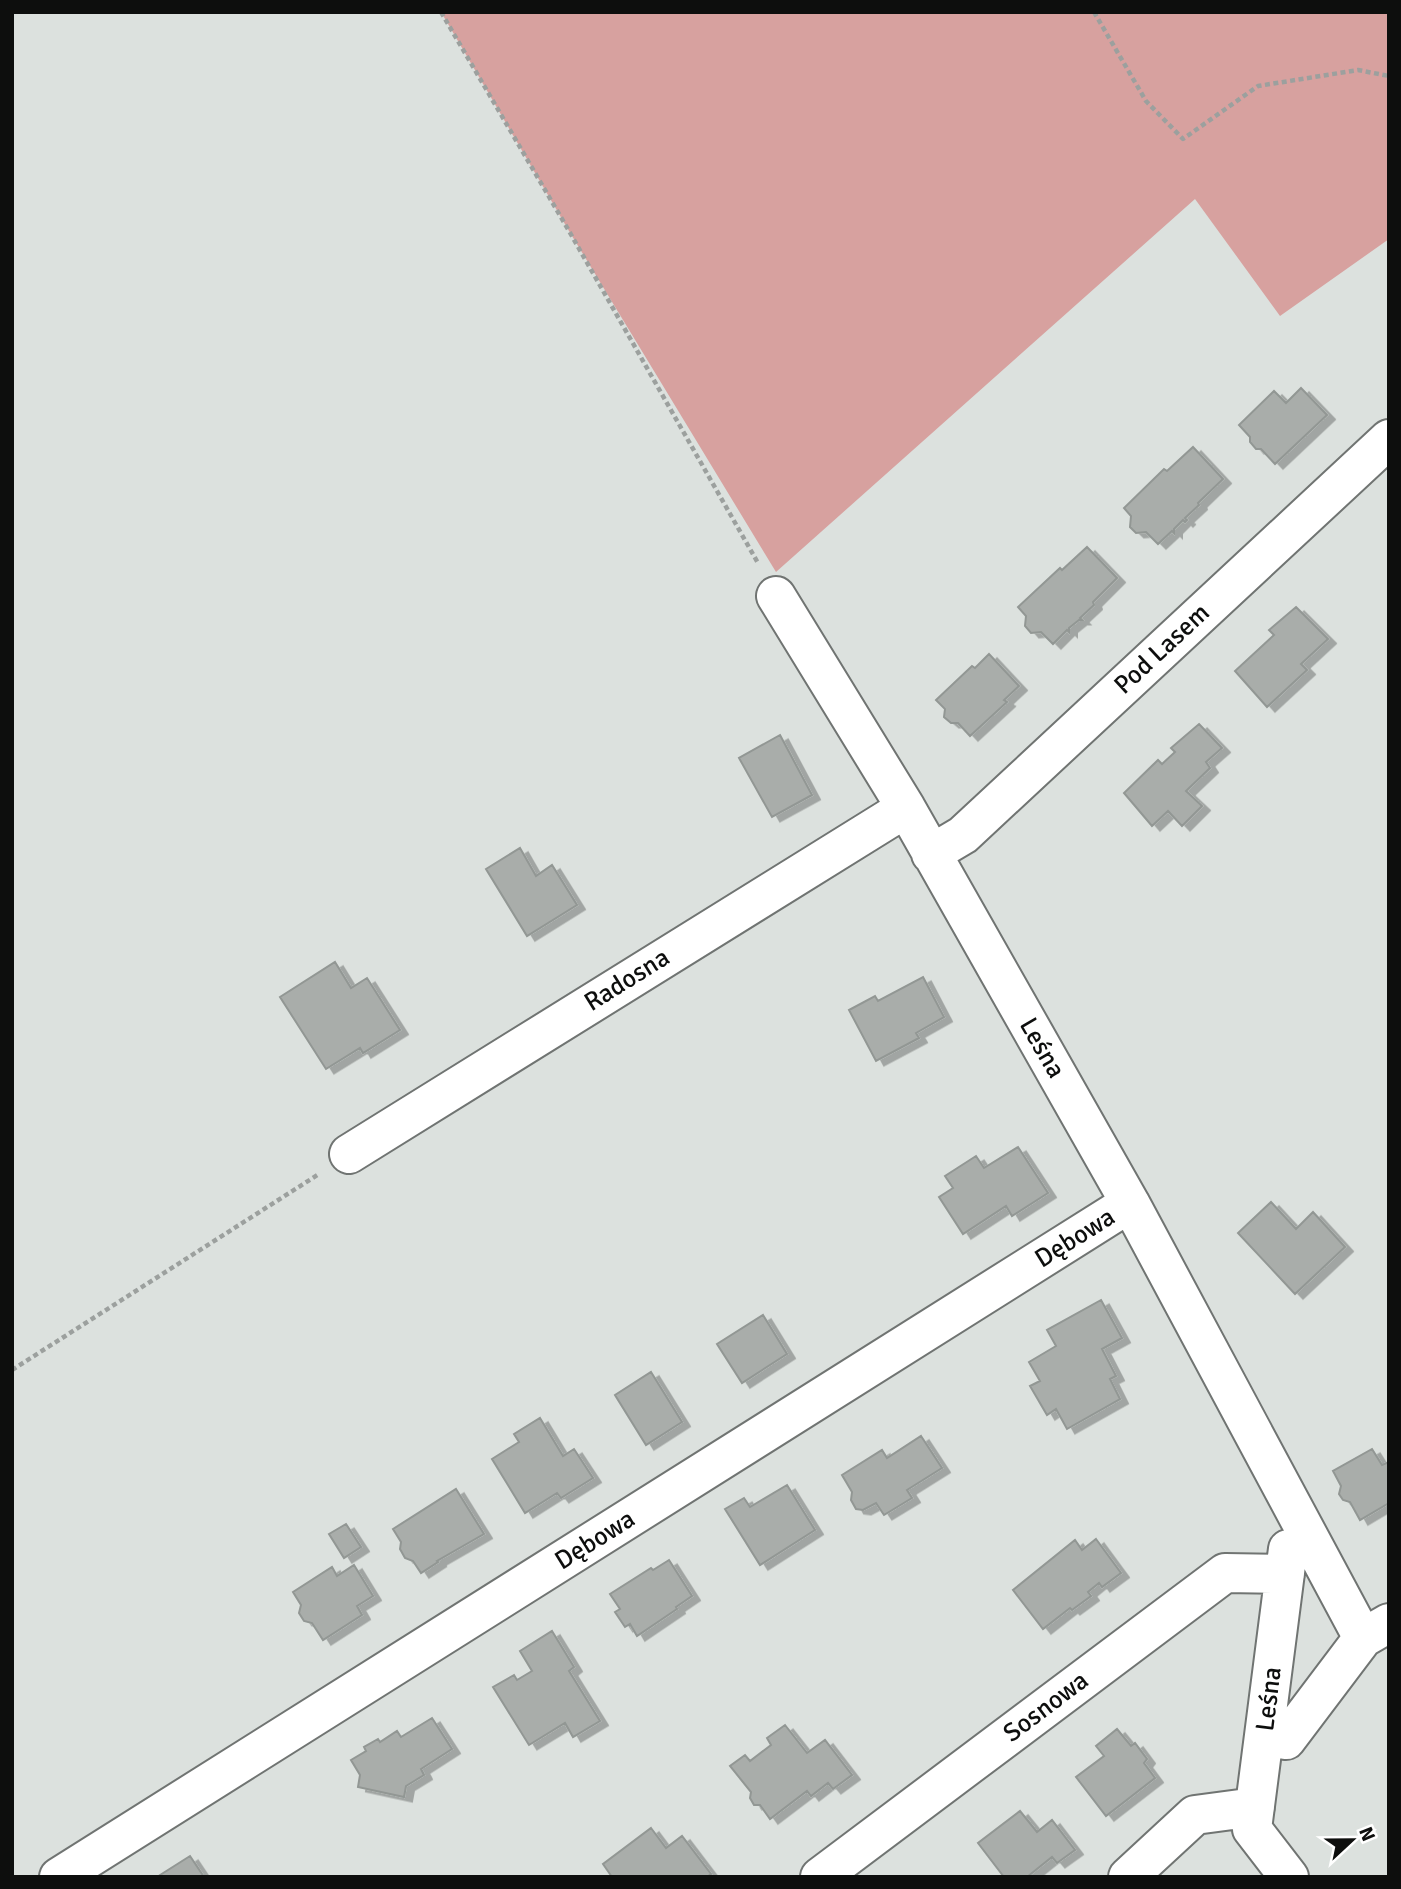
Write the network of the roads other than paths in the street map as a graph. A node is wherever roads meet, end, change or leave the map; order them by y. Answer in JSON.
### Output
{"nodes":[{"id":1,"x":1389,"y":439,"type":"edge"},
{"id":2,"x":776,"y":596,"type":"road end"},
{"id":3,"x":906,"y":808,"type":"junction"},
{"id":4,"x":931,"y":853,"type":"junction"},
{"id":5,"x":349,"y":1154,"type":"road end"},
{"id":6,"x":1130,"y":1203,"type":"junction"},
{"id":7,"x":1293,"y":1509,"type":"junction"},
{"id":8,"x":1285,"y":1574,"type":"junction"},
{"id":9,"x":1376,"y":1630,"type":"edge"},
{"id":10,"x":1264,"y":1736,"type":"junction"},
{"id":11,"x":1255,"y":1807,"type":"junction"},
{"id":12,"x":59,"y":1877,"type":"edge"},
{"id":13,"x":820,"y":1877,"type":"edge"},
{"id":14,"x":1128,"y":1877,"type":"edge"},
{"id":15,"x":1289,"y":1877,"type":"edge"}],
"edges":[{"from":1,"to":4,"type":"street","name":"Pod Lasem"},
{"from":2,"to":3,"type":"street","name":"Leśna"},
{"from":3,"to":4,"type":"street","name":"Leśna"},
{"from":3,"to":5,"type":"street","name":"Radosna"},
{"from":4,"to":6,"type":"street","name":"Leśna"},
{"from":6,"to":7,"type":"street","name":"Leśna"},
{"from":6,"to":12,"type":"street","name":"Dębowa"},
{"from":7,"to":8,"type":"street","name":"Leśna"},
{"from":7,"to":9,"type":"street","name":"Leśna"},
{"from":8,"to":10,"type":"street","name":"Leśna"},
{"from":8,"to":13,"type":"street","name":"Sosnowa"},
{"from":9,"to":10,"type":"street"},
{"from":10,"to":11,"type":"street","name":"Leśna"},
{"from":11,"to":14,"type":"street"},
{"from":11,"to":15,"type":"street","name":"Leśna"}]}
